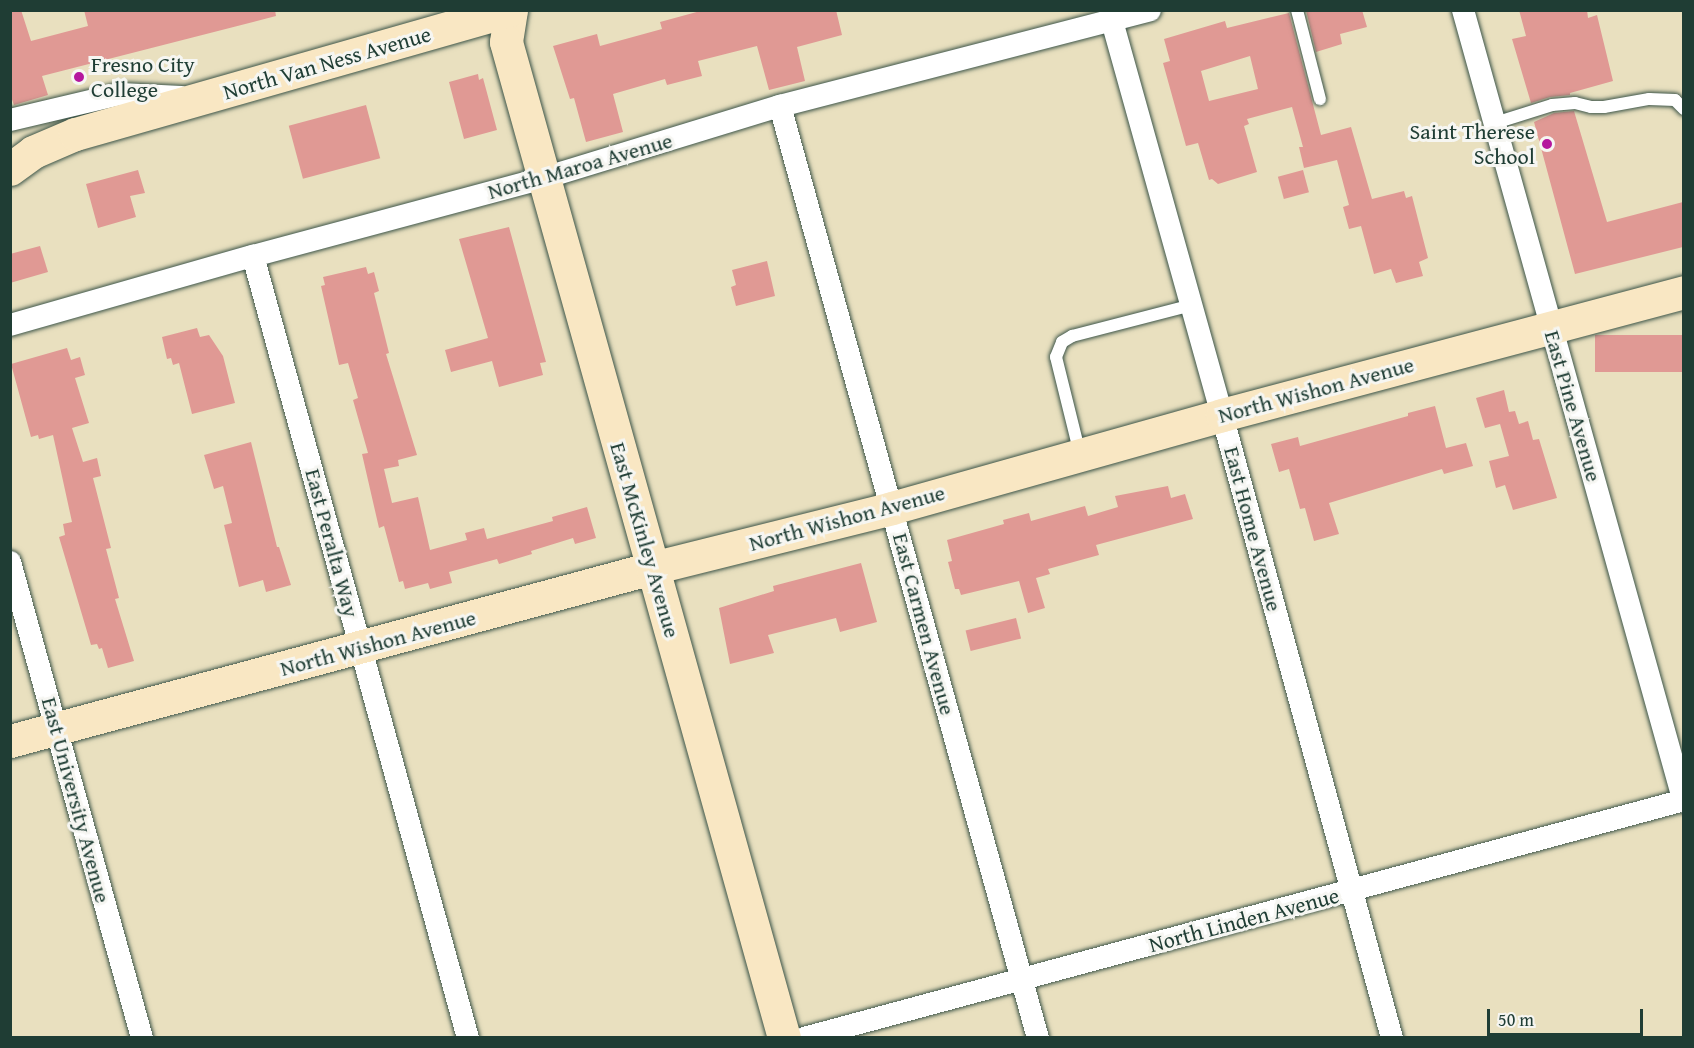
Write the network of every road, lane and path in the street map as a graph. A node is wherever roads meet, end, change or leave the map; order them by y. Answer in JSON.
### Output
{"nodes":[{"id":1,"x":1150,"y":10,"type":"edge"},
{"id":2,"x":1297,"y":10,"type":"edge"},
{"id":3,"x":1463,"y":10,"type":"edge"},
{"id":4,"x":1110,"y":16,"type":"edge"},
{"id":5,"x":497,"y":18,"type":"edge"},
{"id":6,"x":203,"y":98,"type":"junction"},
{"id":7,"x":1320,"y":99,"type":"dead end"},
{"id":8,"x":780,"y":106,"type":"junction"},
{"id":9,"x":1683,"y":109,"type":"edge"},
{"id":10,"x":10,"y":120,"type":"edge"},
{"id":11,"x":1495,"y":123,"type":"junction"},
{"id":12,"x":10,"y":169,"type":"edge"},
{"id":13,"x":544,"y":178,"type":"junction"},
{"id":14,"x":254,"y":256,"type":"junction"},
{"id":15,"x":1683,"y":292,"type":"edge"},
{"id":16,"x":1192,"y":305,"type":"junction"},
{"id":17,"x":10,"y":325,"type":"edge"},
{"id":18,"x":1551,"y":327,"type":"junction"},
{"id":19,"x":1222,"y":415,"type":"junction"},
{"id":20,"x":1080,"y":455,"type":"junction"},
{"id":21,"x":892,"y":508,"type":"junction"},
{"id":22,"x":10,"y":562,"type":"edge"},
{"id":23,"x":652,"y":568,"type":"junction"},
{"id":24,"x":360,"y":648,"type":"junction"},
{"id":25,"x":56,"y":728,"type":"junction"},
{"id":26,"x":10,"y":741,"type":"edge"},
{"id":27,"x":1683,"y":800,"type":"edge"},
{"id":28,"x":1351,"y":891,"type":"junction"},
{"id":29,"x":1022,"y":980,"type":"junction"},
{"id":30,"x":142,"y":1038,"type":"edge"},
{"id":31,"x":468,"y":1038,"type":"edge"},
{"id":32,"x":784,"y":1038,"type":"edge"},
{"id":33,"x":804,"y":1038,"type":"edge"},
{"id":34,"x":1038,"y":1038,"type":"edge"},
{"id":35,"x":1392,"y":1038,"type":"edge"}],
"edges":[{"from":1,"to":4,"type":"street","name":"North Maroa Avenue"},
{"from":2,"to":7,"type":"lane"},
{"from":3,"to":11,"type":"street","name":"East Pine Avenue"},
{"from":4,"to":8,"type":"street","name":"North Maroa Avenue"},
{"from":4,"to":16,"type":"street","name":"East Home Avenue"},
{"from":5,"to":6,"type":"main road","name":"North Van Ness Avenue"},
{"from":5,"to":13,"type":"main road","name":"East McKinley Avenue"},
{"from":6,"to":10,"type":"street"},
{"from":6,"to":12,"type":"main road","name":"North Van Ness Avenue"},
{"from":8,"to":13,"type":"street","name":"North Maroa Avenue"},
{"from":8,"to":21,"type":"street","name":"East Carmen Avenue"},
{"from":9,"to":11,"type":"lane"},
{"from":11,"to":18,"type":"street","name":"East Pine Avenue"},
{"from":13,"to":14,"type":"street","name":"North Maroa Avenue"},
{"from":13,"to":23,"type":"main road","name":"East McKinley Avenue"},
{"from":14,"to":17,"type":"street","name":"North Maroa Avenue"},
{"from":14,"to":24,"type":"street","name":"East Peralta Way"},
{"from":15,"to":18,"type":"main road","name":"North Wishon Avenue"},
{"from":16,"to":19,"type":"street","name":"East Home Avenue"},
{"from":16,"to":20,"type":"lane"},
{"from":18,"to":19,"type":"main road","name":"North Wishon Avenue"},
{"from":18,"to":27,"type":"street","name":"East Pine Avenue"},
{"from":19,"to":20,"type":"main road","name":"North Wishon Avenue"},
{"from":19,"to":28,"type":"street","name":"East Home Avenue"},
{"from":20,"to":21,"type":"main road","name":"North Wishon Avenue"},
{"from":21,"to":23,"type":"main road","name":"North Wishon Avenue"},
{"from":21,"to":29,"type":"street","name":"East Carmen Avenue"},
{"from":22,"to":25,"type":"street","name":"East University Avenue"},
{"from":23,"to":24,"type":"main road","name":"North Wishon Avenue"},
{"from":23,"to":32,"type":"main road","name":"East McKinley Avenue"},
{"from":24,"to":25,"type":"main road","name":"North Wishon Avenue"},
{"from":24,"to":31,"type":"street","name":"East Peralta Way"},
{"from":25,"to":26,"type":"main road","name":"North Wishon Avenue"},
{"from":25,"to":30,"type":"street","name":"East University Avenue"},
{"from":27,"to":28,"type":"street","name":"North Linden Avenue"},
{"from":28,"to":29,"type":"street","name":"North Linden Avenue"},
{"from":28,"to":35,"type":"street","name":"East Home Avenue"},
{"from":29,"to":33,"type":"street","name":"North Linden Avenue"},
{"from":29,"to":34,"type":"street","name":"East Carmen Avenue"}]}
